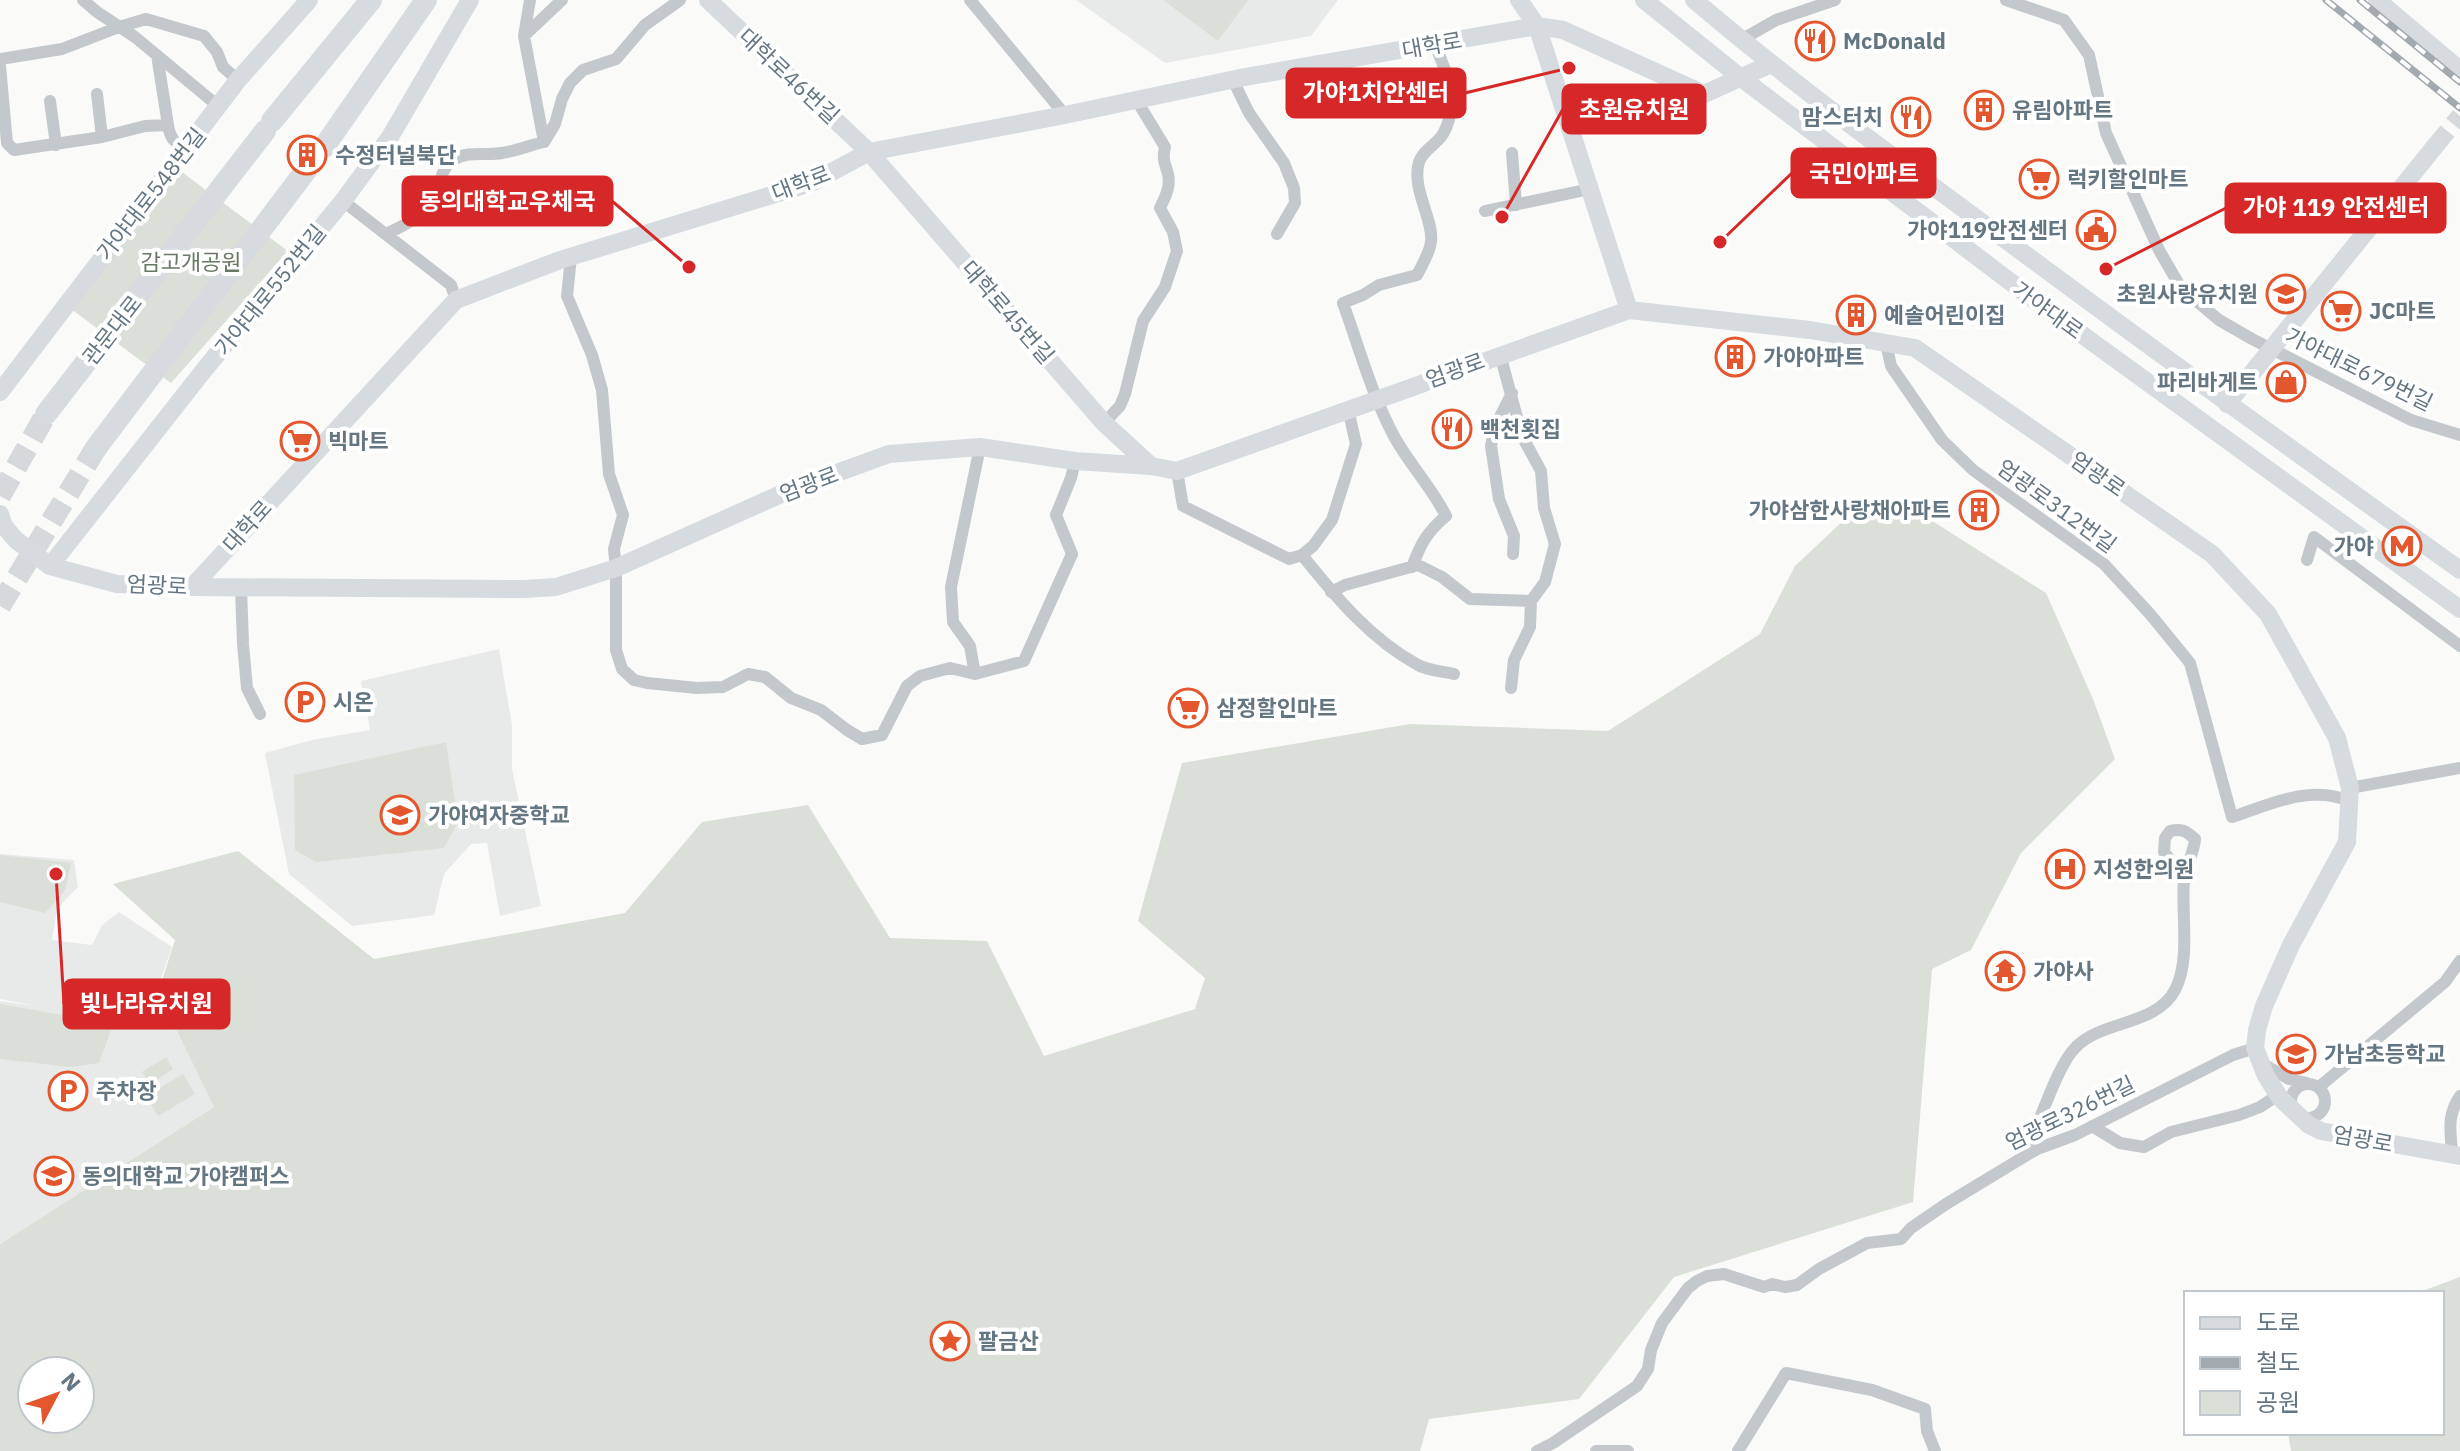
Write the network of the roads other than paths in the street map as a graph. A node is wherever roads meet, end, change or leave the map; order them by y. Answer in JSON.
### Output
{"nodes":[{"id":1,"x":83,"y":0,"type":"edge"},
{"id":2,"x":309,"y":0,"type":"edge"},
{"id":3,"x":371,"y":0,"type":"edge"},
{"id":4,"x":426,"y":0,"type":"edge"},
{"id":5,"x":470,"y":0,"type":"edge"},
{"id":6,"x":530,"y":0,"type":"edge"},
{"id":7,"x":562,"y":0,"type":"edge"},
{"id":8,"x":680,"y":0,"type":"edge"},
{"id":9,"x":708,"y":0,"type":"edge"},
{"id":10,"x":970,"y":0,"type":"edge"},
{"id":11,"x":1519,"y":0,"type":"edge"},
{"id":12,"x":1644,"y":0,"type":"edge"},
{"id":13,"x":1694,"y":0,"type":"edge"},
{"id":14,"x":1835,"y":0,"type":"edge"},
{"id":15,"x":2006,"y":0,"type":"edge"},
{"id":16,"x":2377,"y":0,"type":"edge"},
{"id":17,"x":1537,"y":26,"type":"junction"},
{"id":18,"x":119,"y":27,"type":"junction"},
{"id":19,"x":524,"y":36,"type":"junction"},
{"id":20,"x":1741,"y":40,"type":"junction"},
{"id":21,"x":1435,"y":45,"type":"junction"},
{"id":22,"x":157,"y":55,"type":"junction"},
{"id":23,"x":0,"y":59,"type":"edge"},
{"id":24,"x":1771,"y":64,"type":"junction"},
{"id":25,"x":0,"y":66,"type":"edge"},
{"id":26,"x":2460,"y":70,"type":"edge"},
{"id":27,"x":1740,"y":77,"type":"junction"},
{"id":28,"x":238,"y":80,"type":"junction"},
{"id":29,"x":1233,"y":80,"type":"junction"},
{"id":30,"x":97,"y":94,"type":"dead end"},
{"id":31,"x":50,"y":101,"type":"dead end"},
{"id":32,"x":1137,"y":101,"type":"junction"},
{"id":33,"x":218,"y":106,"type":"junction"},
{"id":34,"x":1065,"y":115,"type":"junction"},
{"id":35,"x":168,"y":125,"type":"junction"},
{"id":36,"x":102,"y":137,"type":"junction"},
{"id":37,"x":544,"y":142,"type":"junction"},
{"id":38,"x":56,"y":145,"type":"junction"},
{"id":39,"x":2436,"y":145,"type":"tunnel mouth"},
{"id":40,"x":324,"y":147,"type":"dead end"},
{"id":41,"x":185,"y":149,"type":"junction"},
{"id":42,"x":869,"y":152,"type":"junction"},
{"id":43,"x":1512,"y":153,"type":"dead end"},
{"id":44,"x":307,"y":169,"type":"dead end"},
{"id":45,"x":1588,"y":184,"type":"junction"},
{"id":46,"x":343,"y":201,"type":"junction"},
{"id":47,"x":1516,"y":205,"type":"junction"},
{"id":48,"x":1485,"y":211,"type":"dead end"},
{"id":49,"x":385,"y":234,"type":"junction"},
{"id":50,"x":1277,"y":234,"type":"dead end"},
{"id":51,"x":2350,"y":254,"type":"junction"},
{"id":52,"x":571,"y":257,"type":"junction"},
{"id":53,"x":456,"y":300,"type":"junction"},
{"id":54,"x":1629,"y":310,"type":"junction"},
{"id":55,"x":1886,"y":343,"type":"junction"},
{"id":56,"x":2271,"y":349,"type":"junction"},
{"id":57,"x":1500,"y":354,"type":"junction"},
{"id":58,"x":22,"y":362,"type":"junction"},
{"id":59,"x":0,"y":367,"type":"edge"},
{"id":60,"x":0,"y":392,"type":"edge"},
{"id":61,"x":1512,"y":393,"type":"junction"},
{"id":62,"x":1377,"y":398,"type":"junction"},
{"id":63,"x":2227,"y":404,"type":"junction"},
{"id":64,"x":1348,"y":409,"type":"junction"},
{"id":65,"x":46,"y":414,"type":"tunnel mouth"},
{"id":66,"x":1104,"y":423,"type":"junction"},
{"id":67,"x":2460,"y":435,"type":"edge"},
{"id":68,"x":980,"y":447,"type":"junction"},
{"id":69,"x":96,"y":448,"type":"tunnel mouth"},
{"id":70,"x":1075,"y":461,"type":"junction"},
{"id":71,"x":1151,"y":466,"type":"junction"},
{"id":72,"x":1177,"y":471,"type":"junction"},
{"id":73,"x":6,"y":532,"type":"edge"},
{"id":74,"x":74,"y":537,"type":"junction"},
{"id":75,"x":1513,"y":554,"type":"dead end"},
{"id":76,"x":1302,"y":555,"type":"junction"},
{"id":77,"x":2307,"y":560,"type":"dead end"},
{"id":78,"x":50,"y":566,"type":"junction"},
{"id":79,"x":1412,"y":567,"type":"junction"},
{"id":80,"x":616,"y":568,"type":"junction"},
{"id":81,"x":2460,"y":570,"type":"edge"},
{"id":82,"x":192,"y":587,"type":"junction"},
{"id":83,"x":241,"y":588,"type":"junction"},
{"id":84,"x":1331,"y":592,"type":"junction"},
{"id":85,"x":1531,"y":601,"type":"junction"},
{"id":86,"x":2460,"y":609,"type":"edge"},
{"id":87,"x":2460,"y":646,"type":"edge"},
{"id":88,"x":975,"y":674,"type":"junction"},
{"id":89,"x":1454,"y":674,"type":"dead end"},
{"id":90,"x":1511,"y":688,"type":"dead end"},
{"id":91,"x":260,"y":714,"type":"dead end"},
{"id":92,"x":2460,"y":768,"type":"edge"},
{"id":93,"x":2350,"y":794,"type":"junction"},
{"id":94,"x":2184,"y":877,"type":"junction"},
{"id":95,"x":2460,"y":961,"type":"edge"},
{"id":96,"x":2445,"y":982,"type":"junction"},
{"id":97,"x":2460,"y":987,"type":"edge"},
{"id":98,"x":2257,"y":1055,"type":"junction"},
{"id":99,"x":2313,"y":1085,"type":"junction"},
{"id":100,"x":2278,"y":1095,"type":"junction"},
{"id":101,"x":2460,"y":1096,"type":"edge"},
{"id":102,"x":2321,"y":1112,"type":"junction"},
{"id":103,"x":2296,"y":1114,"type":"junction"},
{"id":104,"x":2092,"y":1126,"type":"junction"},
{"id":105,"x":2337,"y":1135,"type":"junction"},
{"id":106,"x":2037,"y":1149,"type":"junction"},
{"id":107,"x":2456,"y":1155,"type":"edge"},
{"id":108,"x":1537,"y":1451,"type":"edge"},
{"id":109,"x":1596,"y":1451,"type":"edge"},
{"id":110,"x":1628,"y":1451,"type":"edge"},
{"id":111,"x":1738,"y":1451,"type":"edge"},
{"id":112,"x":1935,"y":1451,"type":"edge"}],
"edges":[{"from":1,"to":18,"type":"street"},
{"from":2,"to":28,"type":"main road","name":"가야대로548번길"},
{"from":3,"to":65,"type":"highway","name":"관문대로"},
{"from":4,"to":40,"type":"highway"},
{"from":5,"to":46,"type":"main road","name":"가야대로552번길"},
{"from":6,"to":19,"type":"street"},
{"from":7,"to":19,"type":"street"},
{"from":8,"to":37,"type":"street"},
{"from":9,"to":42,"type":"main road","name":"대학로46번길"},
{"from":10,"to":34,"type":"street"},
{"from":11,"to":17,"type":"main road"},
{"from":12,"to":27,"type":"main road","name":"가야대로"},
{"from":13,"to":20,"type":"main road","name":"가야대로"},
{"from":14,"to":20,"type":"street"},
{"from":15,"to":56,"type":"street","name":"가야대로679번길"},
{"from":16,"to":26,"type":"main road"},
{"from":17,"to":21,"type":"main road","name":"대학로"},
{"from":17,"to":27,"type":"main road","name":"대학로"},
{"from":17,"to":45,"type":"main road"},
{"from":18,"to":22,"type":"street"},
{"from":18,"to":23,"type":"street"},
{"from":18,"to":28,"type":"street"},
{"from":19,"to":37,"type":"street"},
{"from":20,"to":24,"type":"main road","name":"가야대로"},
{"from":21,"to":29,"type":"main road","name":"대학로"},
{"from":21,"to":62,"type":"street"},
{"from":22,"to":33,"type":"street"},
{"from":22,"to":35,"type":"street"},
{"from":24,"to":27,"type":"main road","name":"대학로"},
{"from":24,"to":63,"type":"main road","name":"가야대로"},
{"from":25,"to":38,"type":"street"},
{"from":27,"to":86,"type":"main road","name":"가야대로"},
{"from":28,"to":33,"type":"main road","name":"가야대로548번길"},
{"from":29,"to":32,"type":"main road","name":"대학로"},
{"from":29,"to":50,"type":"street"},
{"from":30,"to":36,"type":"street"},
{"from":31,"to":38,"type":"street"},
{"from":32,"to":34,"type":"main road","name":"대학로"},
{"from":32,"to":66,"type":"street"},
{"from":33,"to":41,"type":"main road","name":"가야대로548번길"},
{"from":34,"to":42,"type":"main road","name":"대학로"},
{"from":35,"to":36,"type":"street"},
{"from":35,"to":41,"type":"street"},
{"from":36,"to":38,"type":"street"},
{"from":37,"to":49,"type":"street"},
{"from":39,"to":51,"type":"main road"},
{"from":41,"to":58,"type":"main road","name":"가야대로548번길"},
{"from":42,"to":52,"type":"main road","name":"대학로"},
{"from":42,"to":66,"type":"main road","name":"대학로45번길"},
{"from":43,"to":47,"type":"street"},
{"from":44,"to":69,"type":"highway"},
{"from":45,"to":47,"type":"street"},
{"from":45,"to":54,"type":"main road"},
{"from":46,"to":49,"type":"street"},
{"from":46,"to":74,"type":"main road","name":"가야대로552번길"},
{"from":47,"to":48,"type":"street"},
{"from":49,"to":53,"type":"street"},
{"from":51,"to":51,"type":"main road"},
{"from":51,"to":56,"type":"main road"},
{"from":52,"to":53,"type":"main road","name":"대학로"},
{"from":52,"to":80,"type":"street"},
{"from":53,"to":82,"type":"main road","name":"대학로"},
{"from":54,"to":55,"type":"main road","name":"엄광로"},
{"from":54,"to":57,"type":"main road","name":"엄광로"},
{"from":55,"to":93,"type":"main road","name":"엄광로"},
{"from":55,"to":93,"type":"street","name":"엄광로312번길"},
{"from":56,"to":63,"type":"main road"},
{"from":56,"to":67,"type":"street","name":"가야대로679번길"},
{"from":57,"to":61,"type":"street"},
{"from":57,"to":62,"type":"main road","name":"엄광로"},
{"from":58,"to":59,"type":"main road"},
{"from":58,"to":60,"type":"main road","name":"가야대로548번길"},
{"from":61,"to":75,"type":"street"},
{"from":61,"to":85,"type":"street"},
{"from":62,"to":64,"type":"main road","name":"엄광로"},
{"from":62,"to":79,"type":"street"},
{"from":63,"to":81,"type":"main road","name":"가야대로"},
{"from":64,"to":72,"type":"main road","name":"엄광로"},
{"from":64,"to":76,"type":"street"},
{"from":66,"to":71,"type":"main road","name":"대학로45번길"},
{"from":68,"to":70,"type":"main road","name":"엄광로"},
{"from":68,"to":80,"type":"main road","name":"엄광로"},
{"from":68,"to":88,"type":"street"},
{"from":70,"to":71,"type":"main road","name":"엄광로"},
{"from":70,"to":88,"type":"street"},
{"from":71,"to":72,"type":"main road","name":"엄광로"},
{"from":72,"to":76,"type":"street"},
{"from":73,"to":74,"type":"main road"},
{"from":73,"to":78,"type":"main road","name":"엄광로"},
{"from":74,"to":78,"type":"main road","name":"가야대로552번길"},
{"from":76,"to":84,"type":"street"},
{"from":77,"to":87,"type":"street"},
{"from":78,"to":82,"type":"main road","name":"엄광로"},
{"from":79,"to":84,"type":"street"},
{"from":79,"to":85,"type":"street"},
{"from":80,"to":83,"type":"main road","name":"엄광로"},
{"from":80,"to":88,"type":"street"},
{"from":82,"to":83,"type":"main road","name":"엄광로"},
{"from":83,"to":91,"type":"street"},
{"from":84,"to":89,"type":"street"},
{"from":85,"to":90,"type":"street"},
{"from":92,"to":93,"type":"street"},
{"from":93,"to":98,"type":"main road","name":"엄광로"},
{"from":94,"to":94,"type":"street"},
{"from":94,"to":106,"type":"street"},
{"from":95,"to":96,"type":"street"},
{"from":96,"to":97,"type":"street"},
{"from":96,"to":99,"type":"street"},
{"from":98,"to":99,"type":"street"},
{"from":98,"to":100,"type":"main road","name":"엄광로"},
{"from":98,"to":104,"type":"street","name":"엄광로326번길"},
{"from":99,"to":102,"type":"street"},
{"from":99,"to":103,"type":"street"},
{"from":100,"to":103,"type":"main road","name":"엄광로"},
{"from":100,"to":104,"type":"street"},
{"from":101,"to":107,"type":"street"},
{"from":102,"to":103,"type":"street"},
{"from":102,"to":105,"type":"street"},
{"from":103,"to":105,"type":"main road","name":"엄광로"},
{"from":104,"to":106,"type":"street","name":"엄광로326번길"},
{"from":105,"to":107,"type":"main road","name":"엄광로"},
{"from":106,"to":108,"type":"street","name":"엄광로326번길"},
{"from":109,"to":110,"type":"street"},
{"from":111,"to":112,"type":"street"}]}
